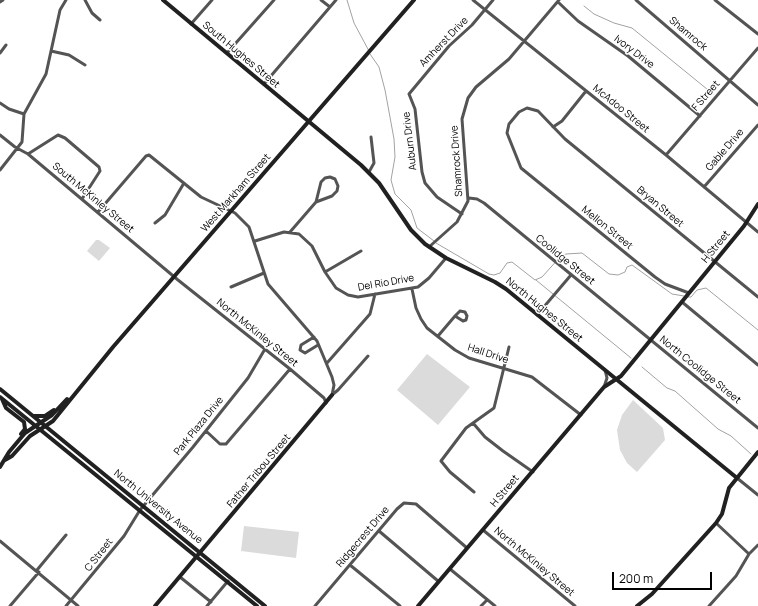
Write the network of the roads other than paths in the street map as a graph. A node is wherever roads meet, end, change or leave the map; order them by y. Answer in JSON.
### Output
{"nodes":[{"id":1,"x":3,"y":0,"type":"edge"},
{"id":2,"x":66,"y":0,"type":"edge"},
{"id":3,"x":85,"y":0,"type":"edge"},
{"id":4,"x":163,"y":0,"type":"edge"},
{"id":5,"x":212,"y":0,"type":"edge"},
{"id":6,"x":274,"y":0,"type":"edge"},
{"id":7,"x":321,"y":0,"type":"edge"},
{"id":8,"x":336,"y":0,"type":"edge"},
{"id":9,"x":414,"y":0,"type":"edge"},
{"id":10,"x":473,"y":0,"type":"edge"},
{"id":11,"x":493,"y":0,"type":"edge"},
{"id":12,"x":636,"y":0,"type":"edge"},
{"id":13,"x":715,"y":0,"type":"edge"},
{"id":14,"x":558,"y":1,"type":"edge"},
{"id":15,"x":0,"y":2,"type":"edge"},
{"id":16,"x":330,"y":8,"type":"junction"},
{"id":17,"x":484,"y":10,"type":"junction"},
{"id":18,"x":100,"y":20,"type":"dead end"},
{"id":19,"x":191,"y":24,"type":"junction"},
{"id":20,"x":758,"y":34,"type":"edge"},
{"id":21,"x":524,"y":40,"type":"junction"},
{"id":22,"x":6,"y":45,"type":"dead end"},
{"id":23,"x":758,"y":48,"type":"edge"},
{"id":24,"x":51,"y":51,"type":"junction"},
{"id":25,"x":0,"y":53,"type":"edge"},
{"id":26,"x":227,"y":53,"type":"junction"},
{"id":27,"x":85,"y":65,"type":"dead end"},
{"id":28,"x":730,"y":80,"type":"junction"},
{"id":29,"x":264,"y":84,"type":"junction"},
{"id":30,"x":586,"y":91,"type":"junction"},
{"id":31,"x":409,"y":97,"type":"joint"},
{"id":32,"x":0,"y":103,"type":"edge"},
{"id":33,"x":758,"y":105,"type":"edge"},
{"id":34,"x":24,"y":114,"type":"junction"},
{"id":35,"x":700,"y":116,"type":"junction"},
{"id":36,"x":309,"y":121,"type":"junction"},
{"id":37,"x":758,"y":125,"type":"edge"},
{"id":38,"x":553,"y":127,"type":"junction"},
{"id":39,"x":0,"y":135,"type":"edge"},
{"id":40,"x":371,"y":137,"type":"dead end"},
{"id":41,"x":19,"y":148,"type":"junction"},
{"id":42,"x":28,"y":154,"type":"junction"},
{"id":43,"x":666,"y":155,"type":"junction"},
{"id":44,"x":519,"y":166,"type":"joint"},
{"id":45,"x":0,"y":170,"type":"edge"},
{"id":46,"x":369,"y":172,"type":"junction"},
{"id":47,"x":184,"y":183,"type":"junction"},
{"id":48,"x":704,"y":187,"type":"junction"},
{"id":49,"x":469,"y":198,"type":"junction"},
{"id":50,"x":82,"y":199,"type":"junction"},
{"id":51,"x":316,"y":202,"type":"junction"},
{"id":52,"x":758,"y":204,"type":"edge"},
{"id":53,"x":231,"y":211,"type":"junction"},
{"id":54,"x":98,"y":212,"type":"junction"},
{"id":55,"x":462,"y":214,"type":"junction"},
{"id":56,"x":155,"y":222,"type":"dead end"},
{"id":57,"x":746,"y":223,"type":"junction"},
{"id":58,"x":290,"y":232,"type":"junction"},
{"id":59,"x":758,"y":232,"type":"edge"},
{"id":60,"x":255,"y":241,"type":"junction"},
{"id":61,"x":429,"y":247,"type":"junction"},
{"id":62,"x":361,"y":251,"type":"dead end"},
{"id":63,"x":446,"y":258,"type":"junction"},
{"id":64,"x":715,"y":262,"type":"junction"},
{"id":65,"x":325,"y":272,"type":"junction"},
{"id":66,"x":264,"y":273,"type":"junction"},
{"id":67,"x":571,"y":275,"type":"junction"},
{"id":68,"x":174,"y":277,"type":"junction"},
{"id":69,"x":231,"y":287,"type":"dead end"},
{"id":70,"x":412,"y":289,"type":"junction"},
{"id":71,"x":375,"y":294,"type":"junction"},
{"id":72,"x":688,"y":294,"type":"junction"},
{"id":73,"x":758,"y":297,"type":"edge"},
{"id":74,"x":683,"y":301,"type":"junction"},
{"id":75,"x":537,"y":315,"type":"junction"},
{"id":76,"x":455,"y":316,"type":"dead end"},
{"id":77,"x":438,"y":336,"type":"junction"},
{"id":78,"x":314,"y":337,"type":"junction"},
{"id":79,"x":650,"y":340,"type":"junction"},
{"id":80,"x":318,"y":345,"type":"junction"},
{"id":81,"x":509,"y":347,"type":"dead end"},
{"id":82,"x":265,"y":349,"type":"junction"},
{"id":83,"x":368,"y":356,"type":"dead end"},
{"id":84,"x":327,"y":363,"type":"junction"},
{"id":85,"x":758,"y":365,"type":"edge"},
{"id":86,"x":504,"y":368,"type":"junction"},
{"id":87,"x":290,"y":369,"type":"junction"},
{"id":88,"x":605,"y":370,"type":"junction"},
{"id":89,"x":617,"y":379,"type":"junction"},
{"id":90,"x":604,"y":387,"type":"junction"},
{"id":91,"x":0,"y":389,"type":"edge"},
{"id":92,"x":332,"y":395,"type":"junction"},
{"id":93,"x":71,"y":396,"type":"junction"},
{"id":94,"x":0,"y":397,"type":"edge"},
{"id":95,"x":326,"y":404,"type":"junction"},
{"id":96,"x":59,"y":407,"type":"junction"},
{"id":97,"x":27,"y":412,"type":"junction"},
{"id":98,"x":581,"y":415,"type":"junction"},
{"id":99,"x":40,"y":422,"type":"junction"},
{"id":100,"x":473,"y":423,"type":"junction"},
{"id":101,"x":35,"y":425,"type":"junction"},
{"id":102,"x":45,"y":426,"type":"junction"},
{"id":103,"x":758,"y":428,"type":"edge"},
{"id":104,"x":40,"y":429,"type":"junction"},
{"id":105,"x":206,"y":431,"type":"junction"},
{"id":106,"x":9,"y":452,"type":"junction"},
{"id":107,"x":758,"y":452,"type":"edge"},
{"id":108,"x":5,"y":460,"type":"junction"},
{"id":109,"x":0,"y":467,"type":"edge"},
{"id":110,"x":532,"y":472,"type":"junction"},
{"id":111,"x":737,"y":478,"type":"junction"},
{"id":112,"x":474,"y":492,"type":"dead end"},
{"id":113,"x":758,"y":495,"type":"edge"},
{"id":114,"x":141,"y":508,"type":"junction"},
{"id":115,"x":716,"y":524,"type":"junction"},
{"id":116,"x":483,"y":530,"type":"junction"},
{"id":117,"x":378,"y":531,"type":"junction"},
{"id":118,"x":66,"y":535,"type":"dead end"},
{"id":119,"x":0,"y":541,"type":"edge"},
{"id":120,"x":758,"y":545,"type":"edge"},
{"id":121,"x":467,"y":548,"type":"junction"},
{"id":122,"x":199,"y":554,"type":"junction"},
{"id":123,"x":749,"y":554,"type":"junction"},
{"id":124,"x":350,"y":565,"type":"junction"},
{"id":125,"x":450,"y":569,"type":"junction"},
{"id":126,"x":38,"y":571,"type":"junction"},
{"id":127,"x":180,"y":577,"type":"junction"},
{"id":128,"x":438,"y":581,"type":"junction"},
{"id":129,"x":228,"y":582,"type":"junction"},
{"id":130,"x":72,"y":600,"type":"junction"},
{"id":131,"x":487,"y":600,"type":"junction"},
{"id":132,"x":211,"y":602,"type":"junction"},
{"id":133,"x":10,"y":606,"type":"edge"},
{"id":134,"x":66,"y":606,"type":"edge"},
{"id":135,"x":78,"y":606,"type":"edge"},
{"id":136,"x":155,"y":606,"type":"edge"},
{"id":137,"x":207,"y":606,"type":"edge"},
{"id":138,"x":257,"y":606,"type":"edge"},
{"id":139,"x":265,"y":606,"type":"edge"},
{"id":140,"x":315,"y":606,"type":"edge"},
{"id":141,"x":400,"y":606,"type":"edge"},
{"id":142,"x":418,"y":606,"type":"edge"},
{"id":143,"x":481,"y":606,"type":"edge"},
{"id":144,"x":495,"y":606,"type":"edge"},
{"id":145,"x":575,"y":606,"type":"edge"},
{"id":146,"x":637,"y":606,"type":"edge"},
{"id":147,"x":709,"y":606,"type":"edge"}],
"edges":[{"from":1,"to":15,"type":"street"},
{"from":2,"to":24,"type":"street"},
{"from":3,"to":18,"type":"street"},
{"from":4,"to":19,"type":"street","name":"South Hughes Street"},
{"from":5,"to":19,"type":"street"},
{"from":6,"to":26,"type":"street"},
{"from":7,"to":16,"type":"street"},
{"from":8,"to":16,"type":"street"},
{"from":9,"to":36,"type":"street","name":"West Markham Street"},
{"from":10,"to":17,"type":"street","name":"McAdoo Street"},
{"from":11,"to":17,"type":"street","name":"Amherst Drive"},
{"from":12,"to":28,"type":"street","name":"Shamrock"},
{"from":13,"to":20,"type":"street"},
{"from":14,"to":21,"type":"street","name":"Shamrock Drive"},
{"from":14,"to":35,"type":"street","name":"Ivory Drive"},
{"from":16,"to":29,"type":"street"},
{"from":17,"to":21,"type":"street","name":"McAdoo Street"},
{"from":17,"to":31,"type":"street","name":"Amherst Drive"},
{"from":19,"to":26,"type":"street","name":"South Hughes Street"},
{"from":21,"to":30,"type":"street","name":"McAdoo Street"},
{"from":21,"to":49,"type":"street","name":"Shamrock Drive"},
{"from":22,"to":25,"type":"street"},
{"from":23,"to":28,"type":"street","name":"F Street"},
{"from":24,"to":27,"type":"street"},
{"from":24,"to":34,"type":"street"},
{"from":26,"to":29,"type":"street","name":"South Hughes Street"},
{"from":28,"to":33,"type":"street"},
{"from":28,"to":35,"type":"street","name":"F Street"},
{"from":29,"to":36,"type":"street","name":"South Hughes Street"},
{"from":30,"to":38,"type":"street"},
{"from":30,"to":43,"type":"street","name":"McAdoo Street"},
{"from":31,"to":55,"type":"street","name":"Auburn Drive"},
{"from":32,"to":34,"type":"street"},
{"from":34,"to":41,"type":"street"},
{"from":35,"to":43,"type":"street","name":"F Street"},
{"from":36,"to":46,"type":"street","name":"North Hughes Street"},
{"from":36,"to":53,"type":"street","name":"West Markham Street"},
{"from":37,"to":48,"type":"street","name":"Gable Drive"},
{"from":38,"to":44,"type":"street","name":"Bryan Street"},
{"from":38,"to":64,"type":"street","name":"Bryan Street"},
{"from":39,"to":41,"type":"street","name":"South McKinley Street"},
{"from":40,"to":46,"type":"street"},
{"from":41,"to":42,"type":"street","name":"South McKinley Street"},
{"from":41,"to":45,"type":"street"},
{"from":42,"to":50,"type":"street","name":"South McKinley Street"},
{"from":42,"to":50,"type":"street"},
{"from":43,"to":48,"type":"street","name":"McAdoo Street"},
{"from":44,"to":72,"type":"street","name":"Mellon Street"},
{"from":46,"to":61,"type":"street","name":"North Hughes Street"},
{"from":47,"to":53,"type":"street"},
{"from":47,"to":54,"type":"street"},
{"from":47,"to":56,"type":"street"},
{"from":48,"to":57,"type":"street","name":"McAdoo Street"},
{"from":49,"to":55,"type":"street","name":"Shamrock Drive"},
{"from":49,"to":67,"type":"street","name":"Coolidge Street"},
{"from":50,"to":54,"type":"street","name":"South McKinley Street"},
{"from":51,"to":51,"type":"street"},
{"from":51,"to":58,"type":"street"},
{"from":52,"to":57,"type":"street","name":"H Street"},
{"from":53,"to":60,"type":"street"},
{"from":53,"to":68,"type":"street","name":"West Markham Street"},
{"from":54,"to":68,"type":"street","name":"South McKinley Street"},
{"from":55,"to":61,"type":"street","name":"Shamrock Drive"},
{"from":57,"to":59,"type":"street","name":"McAdoo Street"},
{"from":57,"to":64,"type":"street","name":"H Street"},
{"from":58,"to":60,"type":"street"},
{"from":58,"to":65,"type":"street","name":"Del Rio Drive"},
{"from":60,"to":66,"type":"street"},
{"from":61,"to":63,"type":"street","name":"North Hughes Street"},
{"from":62,"to":65,"type":"street"},
{"from":63,"to":70,"type":"street","name":"Del Rio Drive"},
{"from":63,"to":75,"type":"street","name":"North Hughes Street"},
{"from":64,"to":72,"type":"street","name":"H Street"},
{"from":64,"to":73,"type":"street","name":"Bryan Street"},
{"from":65,"to":71,"type":"street","name":"Del Rio Drive"},
{"from":66,"to":69,"type":"street"},
{"from":66,"to":78,"type":"street"},
{"from":67,"to":75,"type":"street"},
{"from":67,"to":79,"type":"street","name":"Coolidge Street"},
{"from":68,"to":82,"type":"street","name":"North McKinley Street"},
{"from":68,"to":93,"type":"street","name":"West Markham Street"},
{"from":70,"to":71,"type":"street","name":"Del Rio Drive"},
{"from":70,"to":77,"type":"street","name":"Hall Drive"},
{"from":71,"to":84,"type":"street"},
{"from":72,"to":74,"type":"street","name":"H Street"},
{"from":74,"to":79,"type":"street","name":"H Street"},
{"from":74,"to":85,"type":"street"},
{"from":75,"to":88,"type":"street","name":"North Hughes Street"},
{"from":76,"to":77,"type":"street"},
{"from":77,"to":86,"type":"street","name":"Hall Drive"},
{"from":78,"to":80,"type":"street"},
{"from":78,"to":80,"type":"street"},
{"from":79,"to":89,"type":"street","name":"H Street"},
{"from":79,"to":103,"type":"street","name":"North Coolidge Street"},
{"from":80,"to":84,"type":"street"},
{"from":81,"to":86,"type":"street"},
{"from":82,"to":87,"type":"street","name":"North McKinley Street"},
{"from":82,"to":105,"type":"street","name":"Park Plaza Drive"},
{"from":83,"to":92,"type":"street"},
{"from":84,"to":92,"type":"street"},
{"from":86,"to":98,"type":"street","name":"Hall Drive"},
{"from":86,"to":100,"type":"street"},
{"from":87,"to":95,"type":"street","name":"North McKinley Street"},
{"from":87,"to":105,"type":"street"},
{"from":88,"to":89,"type":"street","name":"North Hughes Street"},
{"from":88,"to":90,"type":"street"},
{"from":89,"to":90,"type":"street","name":"H Street"},
{"from":89,"to":111,"type":"street","name":"North Hughes Street"},
{"from":90,"to":98,"type":"street","name":"H Street"},
{"from":91,"to":97,"type":"street","name":"North University Avenue"},
{"from":92,"to":95,"type":"street","name":"Father Tribou Street"},
{"from":93,"to":96,"type":"street","name":"West Markham Street"},
{"from":93,"to":102,"type":"street","name":"West Markham Street"},
{"from":94,"to":101,"type":"street","name":"North University Avenue"},
{"from":94,"to":106,"type":"street"},
{"from":95,"to":122,"type":"street","name":"Father Tribou Street"},
{"from":96,"to":97,"type":"street"},
{"from":96,"to":99,"type":"street","name":"West Markham Street"},
{"from":97,"to":99,"type":"street","name":"North University Avenue"},
{"from":98,"to":110,"type":"street","name":"H Street"},
{"from":99,"to":101,"type":"street","name":"West Markham Street"},
{"from":99,"to":102,"type":"street","name":"North University Avenue"},
{"from":100,"to":110,"type":"street"},
{"from":100,"to":112,"type":"street"},
{"from":101,"to":104,"type":"street","name":"North University Avenue"},
{"from":101,"to":106,"type":"street","name":"West Markham Street"},
{"from":102,"to":104,"type":"street","name":"West Markham Street"},
{"from":102,"to":114,"type":"street","name":"North University Avenue"},
{"from":104,"to":108,"type":"street","name":"West Markham Street"},
{"from":104,"to":114,"type":"street","name":"North University Avenue"},
{"from":105,"to":114,"type":"street","name":"Park Plaza Drive"},
{"from":106,"to":108,"type":"street","name":"West Markham Street"},
{"from":107,"to":111,"type":"street"},
{"from":108,"to":109,"type":"street","name":"West Markham Street"},
{"from":110,"to":116,"type":"street","name":"H Street"},
{"from":111,"to":113,"type":"street","name":"North Hughes Street"},
{"from":111,"to":115,"type":"street"},
{"from":114,"to":122,"type":"street","name":"North University Avenue"},
{"from":114,"to":130,"type":"street","name":"C Street"},
{"from":115,"to":123,"type":"street"},
{"from":115,"to":146,"type":"street"},
{"from":116,"to":121,"type":"street","name":"H Street"},
{"from":116,"to":145,"type":"street","name":"North McKinley Street"},
{"from":117,"to":121,"type":"street","name":"Ridgecrest Drive"},
{"from":117,"to":124,"type":"street","name":"Ridgecrest Drive"},
{"from":117,"to":128,"type":"street"},
{"from":118,"to":126,"type":"street"},
{"from":119,"to":126,"type":"street"},
{"from":120,"to":123,"type":"street"},
{"from":121,"to":125,"type":"street","name":"H Street"},
{"from":122,"to":127,"type":"street","name":"Father Tribou Street"},
{"from":122,"to":129,"type":"street","name":"North University Avenue"},
{"from":122,"to":139,"type":"street","name":"North University Avenue"},
{"from":123,"to":147,"type":"street"},
{"from":124,"to":140,"type":"street","name":"Ridgecrest Drive"},
{"from":124,"to":141,"type":"street"},
{"from":125,"to":128,"type":"street","name":"H Street"},
{"from":125,"to":131,"type":"street"},
{"from":126,"to":130,"type":"street"},
{"from":126,"to":133,"type":"street"},
{"from":127,"to":132,"type":"street"},
{"from":127,"to":136,"type":"street","name":"Father Tribou Street"},
{"from":128,"to":142,"type":"street","name":"H Street"},
{"from":129,"to":132,"type":"street"},
{"from":129,"to":138,"type":"street","name":"North University Avenue"},
{"from":130,"to":134,"type":"street","name":"C Street"},
{"from":130,"to":135,"type":"street"},
{"from":131,"to":143,"type":"street"},
{"from":131,"to":144,"type":"street"},
{"from":132,"to":137,"type":"street"}]}
